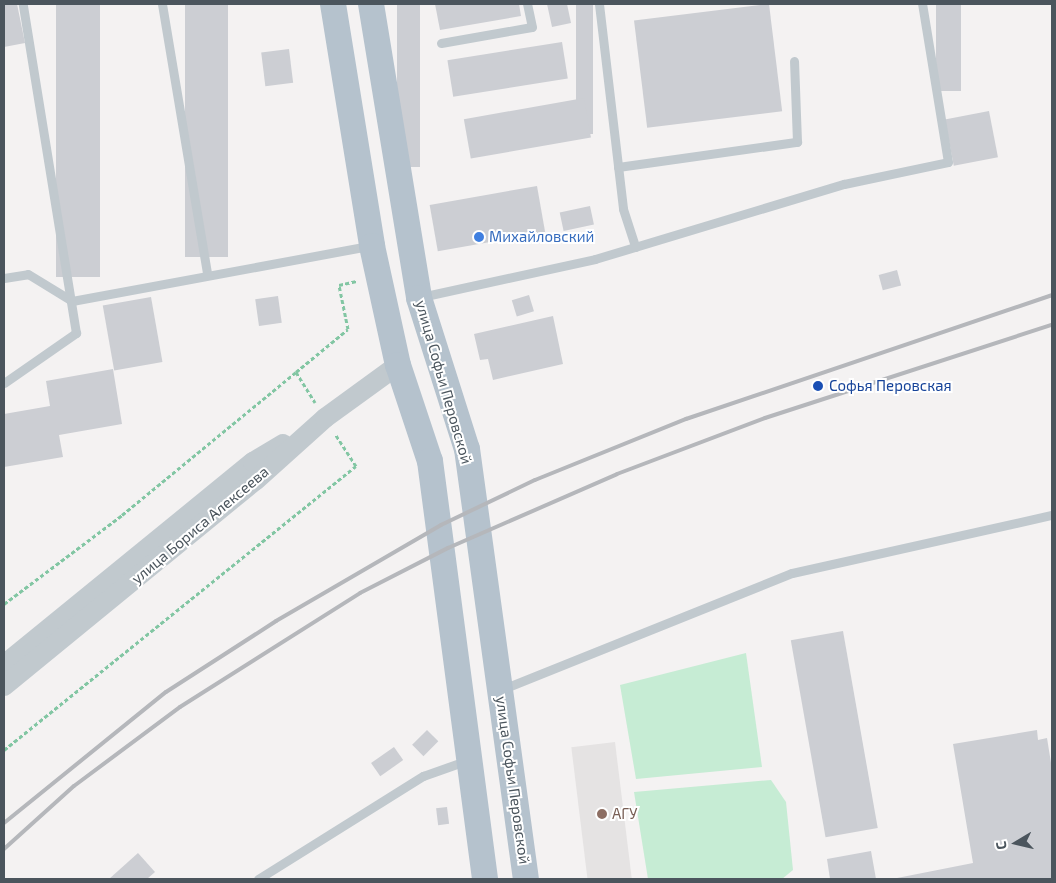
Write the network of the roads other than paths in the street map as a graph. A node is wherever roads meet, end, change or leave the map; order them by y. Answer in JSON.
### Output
{"nodes":[{"id":1,"x":23,"y":4,"type":"edge"},
{"id":2,"x":162,"y":4,"type":"edge"},
{"id":3,"x":333,"y":4,"type":"edge"},
{"id":4,"x":371,"y":4,"type":"edge"},
{"id":5,"x":527,"y":4,"type":"edge"},
{"id":6,"x":599,"y":4,"type":"edge"},
{"id":7,"x":922,"y":4,"type":"edge"},
{"id":8,"x":441,"y":43,"type":"dead end"},
{"id":9,"x":794,"y":61,"type":"dead end"},
{"id":10,"x":618,"y":166,"type":"junction"},
{"id":11,"x":372,"y":246,"type":"junction"},
{"id":12,"x":636,"y":247,"type":"junction"},
{"id":13,"x":207,"y":274,"type":"junction"},
{"id":14,"x":4,"y":278,"type":"edge"},
{"id":15,"x":419,"y":298,"type":"junction"},
{"id":16,"x":72,"y":301,"type":"junction"},
{"id":17,"x":398,"y":365,"type":"junction"},
{"id":18,"x":4,"y":383,"type":"edge"},
{"id":19,"x":325,"y":418,"type":"junction"},
{"id":20,"x":1052,"y":515,"type":"edge"},
{"id":21,"x":4,"y":664,"type":"edge"},
{"id":22,"x":4,"y":686,"type":"edge"},
{"id":23,"x":500,"y":690,"type":"junction"},
{"id":24,"x":463,"y":702,"type":"junction"},
{"id":25,"x":470,"y":759,"type":"junction"},
{"id":26,"x":258,"y":879,"type":"edge"},
{"id":27,"x":485,"y":879,"type":"edge"},
{"id":28,"x":526,"y":879,"type":"edge"}],
"edges":[{"from":1,"to":16,"type":"lane"},
{"from":2,"to":13,"type":"lane"},
{"from":3,"to":11,"type":"main road"},
{"from":4,"to":15,"type":"main road","name":"улица Софьи Перовской"},
{"from":5,"to":8,"type":"lane"},
{"from":6,"to":10,"type":"lane"},
{"from":7,"to":12,"type":"lane"},
{"from":9,"to":10,"type":"lane"},
{"from":10,"to":12,"type":"lane"},
{"from":11,"to":13,"type":"lane"},
{"from":11,"to":17,"type":"main road"},
{"from":12,"to":15,"type":"lane"},
{"from":13,"to":16,"type":"lane"},
{"from":14,"to":16,"type":"lane"},
{"from":15,"to":17,"type":"main road"},
{"from":15,"to":23,"type":"main road","name":"улица Софьи Перовской"},
{"from":16,"to":18,"type":"lane"},
{"from":17,"to":19,"type":"street","name":"улица Бориса Алексеева"},
{"from":17,"to":24,"type":"main road"},
{"from":19,"to":21,"type":"street"},
{"from":19,"to":22,"type":"street","name":"улица Бориса Алексеева"},
{"from":20,"to":23,"type":"lane"},
{"from":23,"to":24,"type":"main road"},
{"from":23,"to":28,"type":"main road","name":"улица Софьи Перовской"},
{"from":24,"to":25,"type":"main road"},
{"from":25,"to":26,"type":"lane"},
{"from":25,"to":27,"type":"main road"}]}
